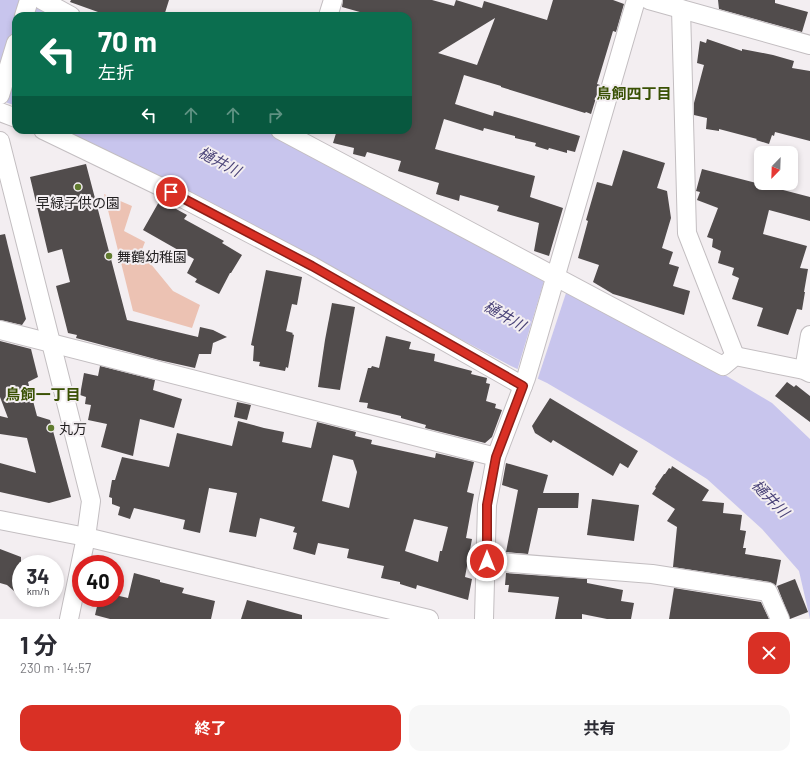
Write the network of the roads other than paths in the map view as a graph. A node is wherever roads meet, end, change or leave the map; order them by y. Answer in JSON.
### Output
{"nodes":[{"id":1,"x":29,"y":0,"type":"edge"},
{"id":2,"x":42,"y":0,"type":"edge"},
{"id":3,"x":333,"y":0,"type":"edge"},
{"id":4,"x":636,"y":0,"type":"edge"},
{"id":5,"x":649,"y":0,"type":"edge"},
{"id":6,"x":681,"y":9,"type":"junction"},
{"id":7,"x":25,"y":12,"type":"edge"},
{"id":8,"x":64,"y":12,"type":"edge"},
{"id":9,"x":329,"y":12,"type":"edge"},
{"id":10,"x":810,"y":45,"type":"edge"},
{"id":11,"x":12,"y":56,"type":"edge"},
{"id":12,"x":0,"y":95,"type":"edge"},
{"id":13,"x":0,"y":112,"type":"edge"},
{"id":14,"x":12,"y":116,"type":"edge"},
{"id":15,"x":51,"y":134,"type":"edge"},
{"id":16,"x":294,"y":134,"type":"edge"},
{"id":17,"x":0,"y":141,"type":"edge"},
{"id":18,"x":555,"y":279,"type":"junction"},
{"id":19,"x":0,"y":330,"type":"edge"},
{"id":20,"x":810,"y":335,"type":"edge"},
{"id":21,"x":50,"y":342,"type":"junction"},
{"id":22,"x":735,"y":356,"type":"junction"},
{"id":23,"x":807,"y":372,"type":"edge"},
{"id":24,"x":524,"y":382,"type":"junction"},
{"id":25,"x":496,"y":457,"type":"junction"},
{"id":26,"x":0,"y":520,"type":"edge"},
{"id":27,"x":86,"y":538,"type":"junction"},
{"id":28,"x":487,"y":561,"type":"junction"},
{"id":29,"x":69,"y":619,"type":"edge"},
{"id":30,"x":429,"y":619,"type":"edge"},
{"id":31,"x":484,"y":619,"type":"edge"},
{"id":32,"x":780,"y":619,"type":"edge"}],
"edges":[{"from":1,"to":7,"type":"street"},
{"from":2,"to":8,"type":"street"},
{"from":3,"to":9,"type":"street"},
{"from":4,"to":18,"type":"street"},
{"from":5,"to":6,"type":"street"},
{"from":6,"to":10,"type":"street"},
{"from":6,"to":22,"type":"street"},
{"from":11,"to":12,"type":"street"},
{"from":13,"to":14,"type":"street"},
{"from":15,"to":24,"type":"street"},
{"from":16,"to":18,"type":"street"},
{"from":17,"to":21,"type":"street"},
{"from":18,"to":22,"type":"street"},
{"from":18,"to":24,"type":"street"},
{"from":19,"to":21,"type":"street"},
{"from":20,"to":23,"type":"street"},
{"from":21,"to":25,"type":"street"},
{"from":21,"to":27,"type":"street"},
{"from":22,"to":23,"type":"street"},
{"from":24,"to":25,"type":"street"},
{"from":25,"to":28,"type":"street"},
{"from":26,"to":27,"type":"street"},
{"from":27,"to":29,"type":"street"},
{"from":27,"to":30,"type":"street"},
{"from":28,"to":31,"type":"street"},
{"from":28,"to":32,"type":"street"}]}
